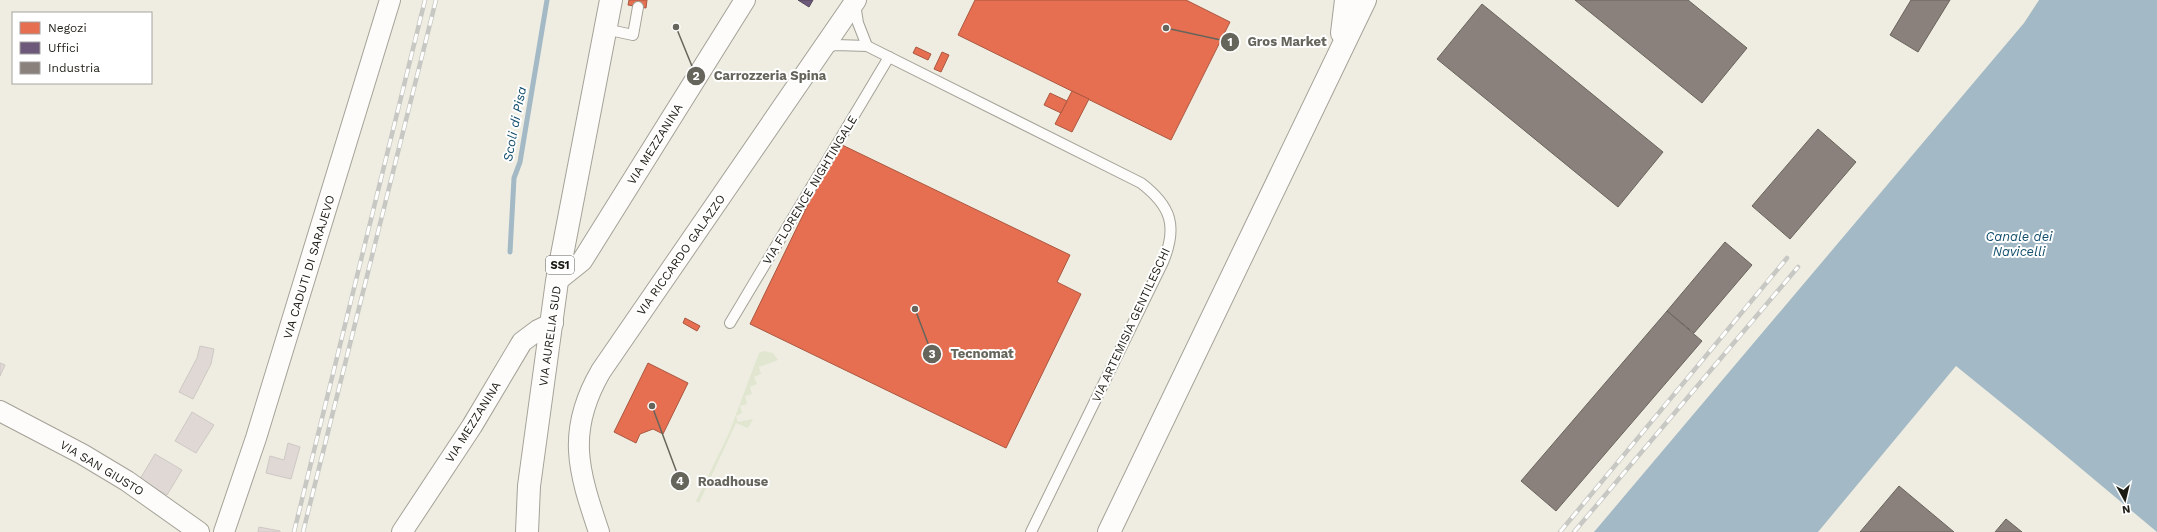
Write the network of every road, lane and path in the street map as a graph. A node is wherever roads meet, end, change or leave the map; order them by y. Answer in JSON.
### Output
{"nodes":[{"id":1,"x":390,"y":0,"type":"edge"},
{"id":2,"x":610,"y":0,"type":"edge"},
{"id":3,"x":746,"y":0,"type":"edge"},
{"id":4,"x":1346,"y":0,"type":"edge"},
{"id":5,"x":1365,"y":0,"type":"edge"},
{"id":6,"x":856,"y":1,"type":"edge"},
{"id":7,"x":638,"y":7,"type":"dead end"},
{"id":8,"x":605,"y":29,"type":"junction"},
{"id":9,"x":867,"y":46,"type":"junction"},
{"id":10,"x":822,"y":48,"type":"junction"},
{"id":11,"x":1340,"y":54,"type":"junction"},
{"id":12,"x":889,"y":57,"type":"junction"},
{"id":13,"x":557,"y":281,"type":"junction"},
{"id":14,"x":553,"y":323,"type":"junction"},
{"id":15,"x":730,"y":323,"type":"dead end"},
{"id":16,"x":0,"y":412,"type":"edge"},
{"id":17,"x":199,"y":532,"type":"edge"},
{"id":18,"x":224,"y":532,"type":"edge"},
{"id":19,"x":402,"y":532,"type":"edge"},
{"id":20,"x":527,"y":532,"type":"edge"},
{"id":21,"x":599,"y":532,"type":"edge"},
{"id":22,"x":1031,"y":532,"type":"edge"},
{"id":23,"x":1109,"y":532,"type":"edge"}],
"edges":[{"from":1,"to":18,"type":"street","name":"VIA CADUTI DI SARAJEVO"},
{"from":2,"to":8,"type":"main road","name":"VIA AURELIA SUD","number":"SS1"},
{"from":3,"to":13,"type":"street","name":"VIA MEZZANINA"},
{"from":4,"to":11,"type":"main road"},
{"from":5,"to":11,"type":"main road"},
{"from":6,"to":9,"type":"lane"},
{"from":6,"to":10,"type":"street","name":"VIA RICCARDO GALAZZO"},
{"from":7,"to":8,"type":"lane"},
{"from":8,"to":13,"type":"main road","name":"VIA AURELIA SUD","number":"SS1"},
{"from":9,"to":10,"type":"lane"},
{"from":9,"to":12,"type":"lane","name":"VIA ARTEMISIA GENTILESCHI"},
{"from":10,"to":21,"type":"street","name":"VIA RICCARDO GALAZZO"},
{"from":11,"to":23,"type":"main road"},
{"from":12,"to":15,"type":"lane","name":"VIA FLORENCE NIGHTINGALE"},
{"from":12,"to":22,"type":"lane","name":"VIA ARTEMISIA GENTILESCHI"},
{"from":13,"to":14,"type":"main road","name":"VIA AURELIA SUD","number":"SS1"},
{"from":14,"to":19,"type":"street","name":"VIA MEZZANINA"},
{"from":14,"to":20,"type":"main road","name":"VIA AURELIA SUD","number":"SS1"},
{"from":16,"to":17,"type":"street","name":"VIA SAN GIUSTO"}]}
